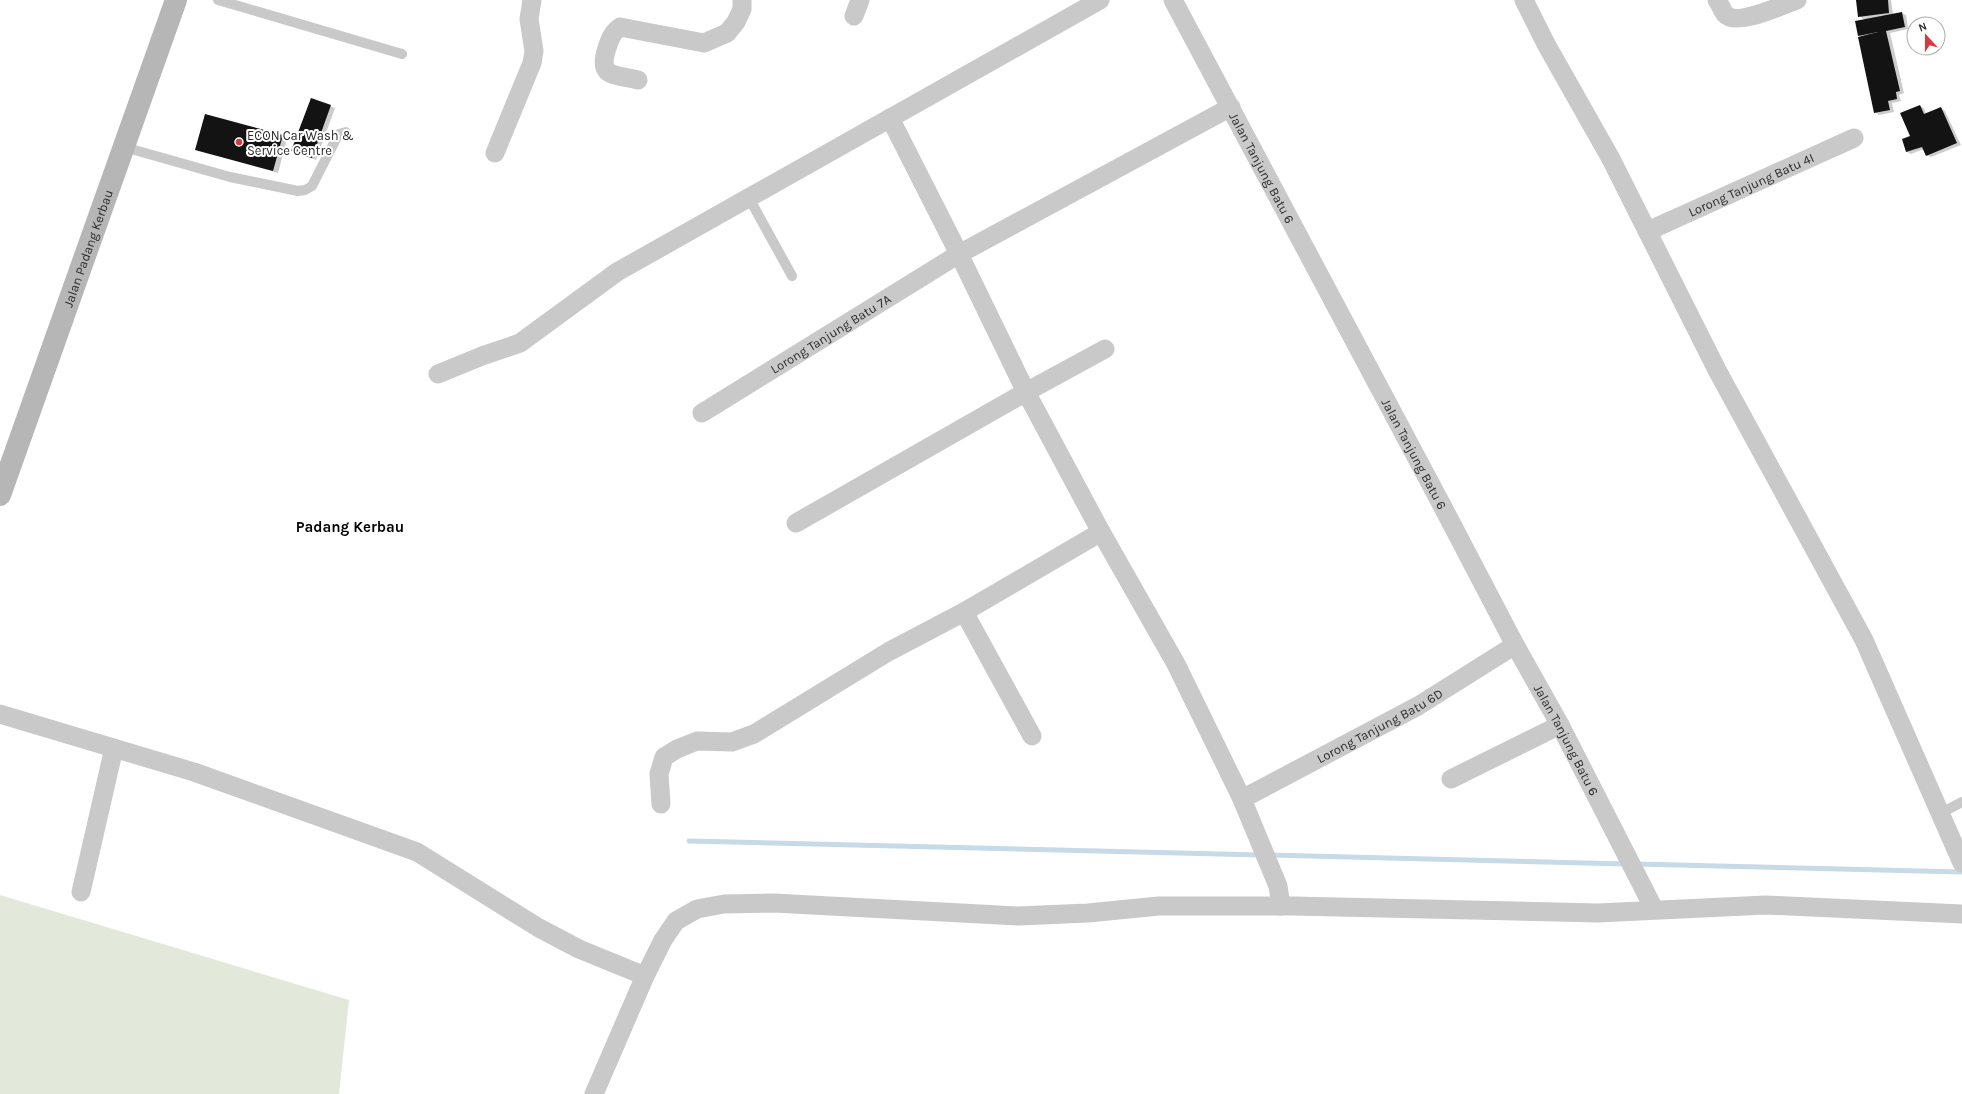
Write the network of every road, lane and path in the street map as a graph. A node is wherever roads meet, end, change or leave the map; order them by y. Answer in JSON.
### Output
{"nodes":[{"id":1,"x":176,"y":0,"type":"edge"},
{"id":2,"x":218,"y":0,"type":"edge"},
{"id":3,"x":532,"y":0,"type":"edge"},
{"id":4,"x":742,"y":0,"type":"edge"},
{"id":5,"x":1100,"y":0,"type":"edge"},
{"id":6,"x":1173,"y":0,"type":"edge"},
{"id":7,"x":1524,"y":0,"type":"edge"},
{"id":8,"x":1717,"y":0,"type":"edge"},
{"id":9,"x":1797,"y":0,"type":"edge"},
{"id":10,"x":402,"y":54,"type":"dead end"},
{"id":11,"x":638,"y":80,"type":"dead end"},
{"id":12,"x":1231,"y":107,"type":"junction"},
{"id":13,"x":890,"y":118,"type":"junction"},
{"id":14,"x":346,"y":132,"type":"dead end"},
{"id":15,"x":1854,"y":138,"type":"dead end"},
{"id":16,"x":124,"y":147,"type":"junction"},
{"id":17,"x":495,"y":153,"type":"dead end"},
{"id":18,"x":749,"y":198,"type":"junction"},
{"id":19,"x":1648,"y":231,"type":"junction"},
{"id":20,"x":959,"y":254,"type":"junction"},
{"id":21,"x":792,"y":276,"type":"dead end"},
{"id":22,"x":1105,"y":349,"type":"dead end"},
{"id":23,"x":438,"y":374,"type":"dead end"},
{"id":24,"x":1026,"y":392,"type":"junction"},
{"id":25,"x":702,"y":413,"type":"dead end"},
{"id":26,"x":0,"y":496,"type":"edge"},
{"id":27,"x":796,"y":523,"type":"dead end"},
{"id":28,"x":1102,"y":532,"type":"junction"},
{"id":29,"x":964,"y":612,"type":"junction"},
{"id":30,"x":1514,"y":645,"type":"junction"},
{"id":31,"x":0,"y":714,"type":"edge"},
{"id":32,"x":1560,"y":725,"type":"junction"},
{"id":33,"x":1032,"y":736,"type":"dead end"},
{"id":34,"x":114,"y":748,"type":"junction"},
{"id":35,"x":1451,"y":779,"type":"dead end"},
{"id":36,"x":1242,"y":799,"type":"junction"},
{"id":37,"x":1962,"y":802,"type":"edge"},
{"id":38,"x":661,"y":804,"type":"dead end"},
{"id":39,"x":1943,"y":819,"type":"junction"},
{"id":40,"x":1962,"y":862,"type":"edge"},
{"id":41,"x":81,"y":892,"type":"dead end"},
{"id":42,"x":1281,"y":906,"type":"junction"},
{"id":43,"x":1654,"y":909,"type":"junction"},
{"id":44,"x":1962,"y":914,"type":"edge"},
{"id":45,"x":645,"y":976,"type":"junction"},
{"id":46,"x":594,"y":1094,"type":"edge"}],
"edges":[{"from":1,"to":16,"type":"street","name":"Jalan Padang Kerbau"},
{"from":2,"to":10,"type":"lane"},
{"from":3,"to":17,"type":"street"},
{"from":4,"to":11,"type":"street"},
{"from":5,"to":13,"type":"street"},
{"from":6,"to":12,"type":"street","name":"Jalan Tanjung Batu 6"},
{"from":7,"to":19,"type":"street"},
{"from":8,"to":9,"type":"street"},
{"from":12,"to":20,"type":"street","name":"Lorong Tanjung Batu 7A"},
{"from":12,"to":30,"type":"street","name":"Jalan Tanjung Batu 6"},
{"from":13,"to":18,"type":"street"},
{"from":13,"to":20,"type":"street"},
{"from":14,"to":16,"type":"lane"},
{"from":15,"to":19,"type":"street","name":"Lorong Tanjung Batu 4I"},
{"from":16,"to":26,"type":"street","name":"Jalan Padang Kerbau"},
{"from":18,"to":21,"type":"lane"},
{"from":18,"to":23,"type":"street"},
{"from":19,"to":39,"type":"street"},
{"from":20,"to":24,"type":"street"},
{"from":20,"to":25,"type":"street","name":"Lorong Tanjung Batu 7A"},
{"from":22,"to":24,"type":"street"},
{"from":24,"to":27,"type":"street"},
{"from":24,"to":28,"type":"street"},
{"from":28,"to":29,"type":"street"},
{"from":28,"to":36,"type":"street"},
{"from":29,"to":33,"type":"street"},
{"from":29,"to":38,"type":"street"},
{"from":30,"to":32,"type":"street","name":"Jalan Tanjung Batu 6"},
{"from":30,"to":36,"type":"street","name":"Lorong Tanjung Batu 6D"},
{"from":31,"to":34,"type":"street"},
{"from":32,"to":35,"type":"street"},
{"from":32,"to":43,"type":"street","name":"Jalan Tanjung Batu 6"},
{"from":34,"to":41,"type":"street"},
{"from":34,"to":45,"type":"street"},
{"from":36,"to":42,"type":"street"},
{"from":37,"to":39,"type":"lane"},
{"from":39,"to":40,"type":"street"},
{"from":42,"to":43,"type":"street"},
{"from":42,"to":45,"type":"street"},
{"from":43,"to":44,"type":"street"},
{"from":45,"to":46,"type":"street"}]}
